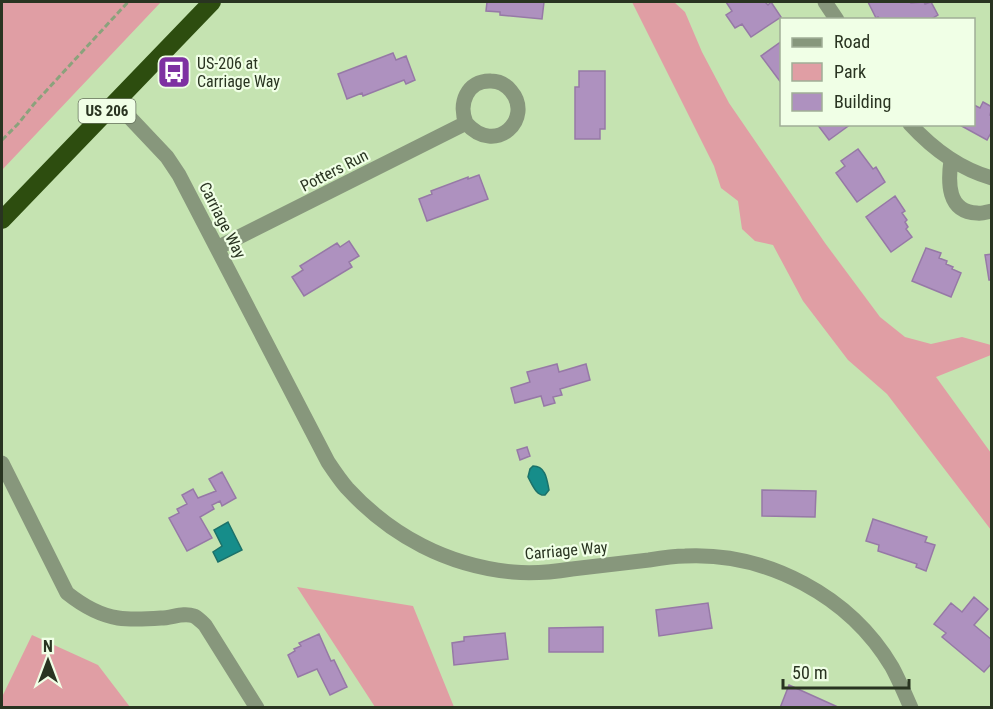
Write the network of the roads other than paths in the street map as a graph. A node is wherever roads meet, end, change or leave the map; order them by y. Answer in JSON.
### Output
{"nodes":[{"id":1,"x":212,"y":2,"type":"edge"},
{"id":2,"x":825,"y":2,"type":"edge"},
{"id":3,"x":836,"y":18,"type":"edge"},
{"id":4,"x":116,"y":102,"type":"junction"},
{"id":5,"x":466,"y":123,"type":"dead end"},
{"id":6,"x":912,"y":126,"type":"edge"},
{"id":7,"x":951,"y":160,"type":"junction"},
{"id":8,"x":992,"y":178,"type":"edge"},
{"id":9,"x":992,"y":211,"type":"edge"},
{"id":10,"x":2,"y":220,"type":"edge"},
{"id":11,"x":217,"y":248,"type":"junction"},
{"id":12,"x":2,"y":463,"type":"edge"},
{"id":13,"x":257,"y":708,"type":"edge"},
{"id":14,"x":911,"y":708,"type":"edge"}],
"edges":[{"from":1,"to":4,"type":"highway","number":"US 206"},
{"from":2,"to":3,"type":"street"},
{"from":4,"to":10,"type":"highway","number":"US 206"},
{"from":4,"to":11,"type":"street","name":"Carriage Way"},
{"from":5,"to":11,"type":"street","name":"Potters Run"},
{"from":6,"to":7,"type":"street"},
{"from":7,"to":8,"type":"street"},
{"from":7,"to":9,"type":"street"},
{"from":11,"to":14,"type":"street","name":"Carriage Way"},
{"from":12,"to":13,"type":"street"}]}
